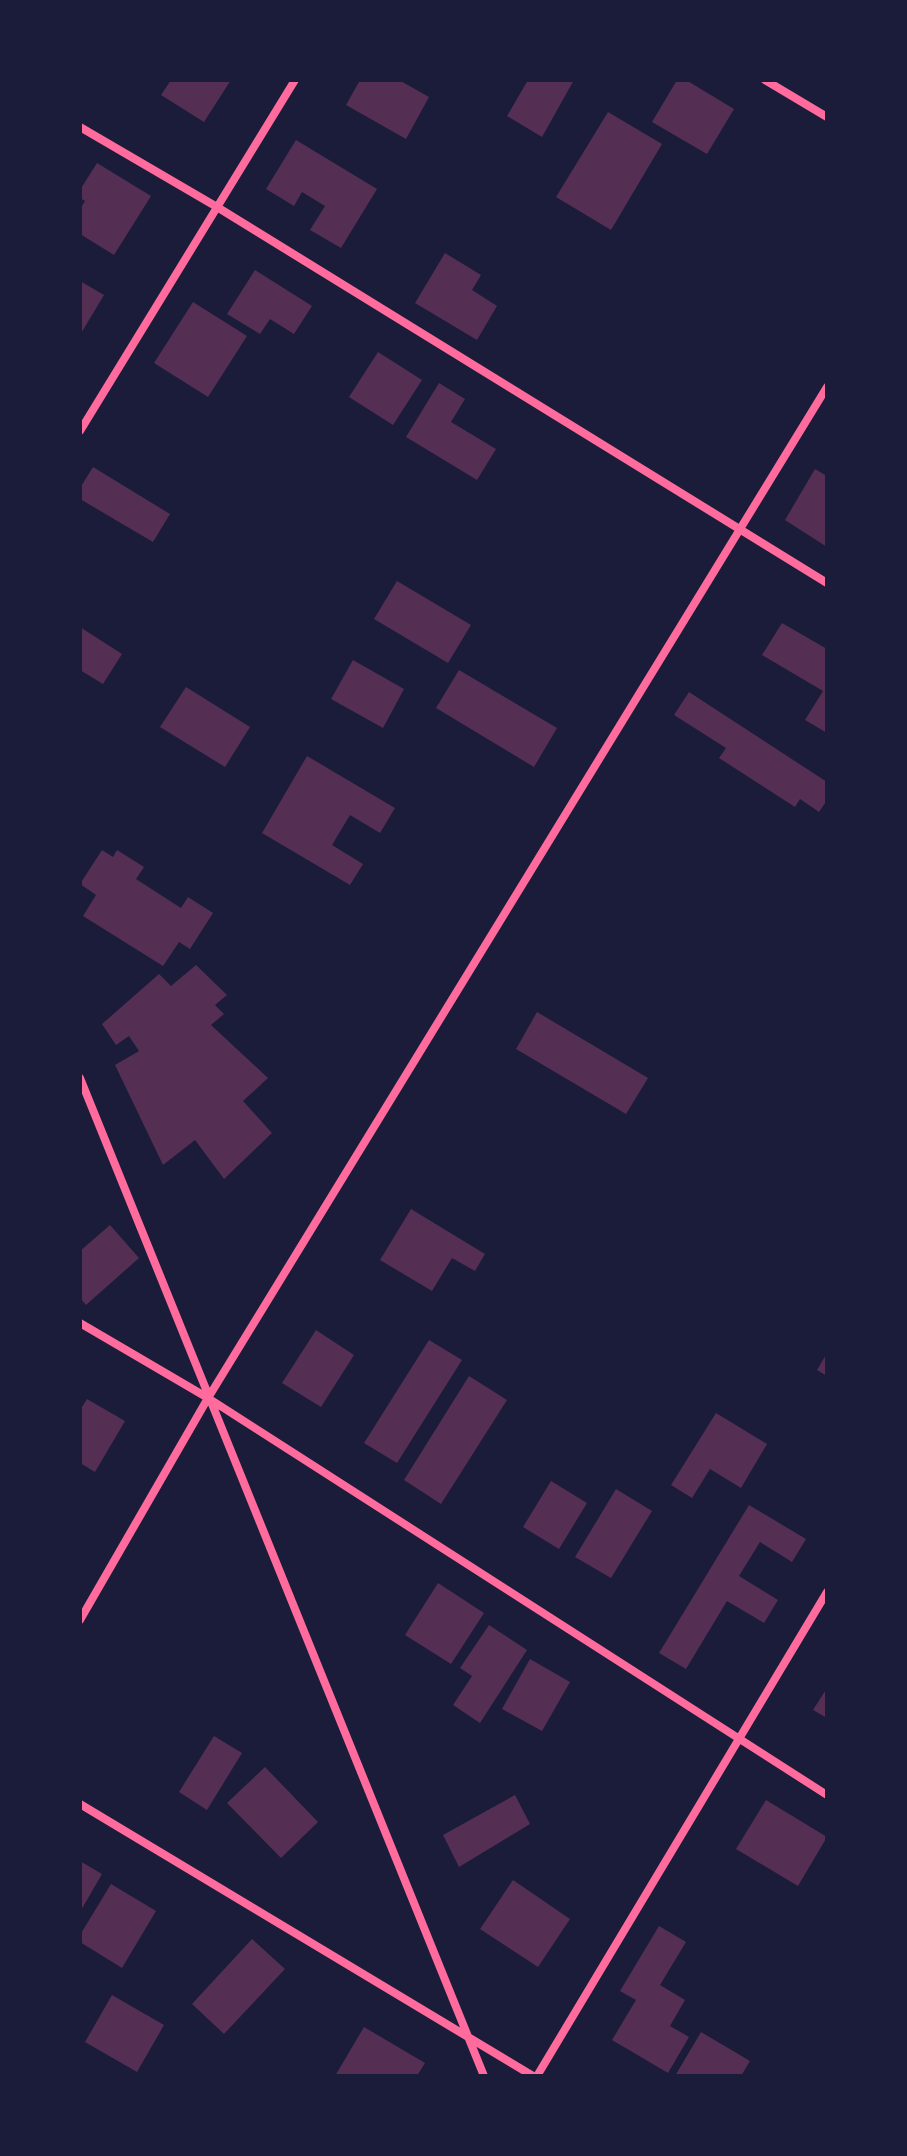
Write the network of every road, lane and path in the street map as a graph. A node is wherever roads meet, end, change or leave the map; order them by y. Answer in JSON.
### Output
{"nodes":[{"id":1,"x":295,"y":80,"type":"edge"},
{"id":2,"x":765,"y":80,"type":"edge"},
{"id":3,"x":827,"y":117,"type":"edge"},
{"id":4,"x":80,"y":127,"type":"edge"},
{"id":5,"x":217,"y":207,"type":"junction"},
{"id":6,"x":827,"y":387,"type":"edge"},
{"id":7,"x":80,"y":431,"type":"edge"},
{"id":8,"x":739,"y":530,"type":"junction"},
{"id":9,"x":827,"y":583,"type":"edge"},
{"id":10,"x":80,"y":1078,"type":"edge"},
{"id":11,"x":80,"y":1323,"type":"edge"},
{"id":12,"x":208,"y":1398,"type":"junction"},
{"id":13,"x":827,"y":1592,"type":"edge"},
{"id":14,"x":80,"y":1620,"type":"edge"},
{"id":15,"x":738,"y":1740,"type":"junction"},
{"id":16,"x":827,"y":1795,"type":"edge"},
{"id":17,"x":80,"y":1804,"type":"edge"},
{"id":18,"x":469,"y":2037,"type":"junction"},
{"id":19,"x":484,"y":2076,"type":"edge"},
{"id":20,"x":535,"y":2076,"type":"edge"}],
"edges":[{"from":1,"to":5,"type":"street"},
{"from":2,"to":3,"type":"street"},
{"from":4,"to":5,"type":"street"},
{"from":5,"to":7,"type":"street"},
{"from":5,"to":8,"type":"street"},
{"from":6,"to":8,"type":"street"},
{"from":8,"to":9,"type":"street"},
{"from":8,"to":12,"type":"street"},
{"from":10,"to":12,"type":"street"},
{"from":11,"to":12,"type":"street"},
{"from":12,"to":14,"type":"street"},
{"from":12,"to":15,"type":"street"},
{"from":12,"to":18,"type":"street"},
{"from":13,"to":15,"type":"street"},
{"from":15,"to":16,"type":"street"},
{"from":15,"to":20,"type":"street"},
{"from":17,"to":18,"type":"street"},
{"from":18,"to":19,"type":"street"},
{"from":18,"to":20,"type":"street"}]}
